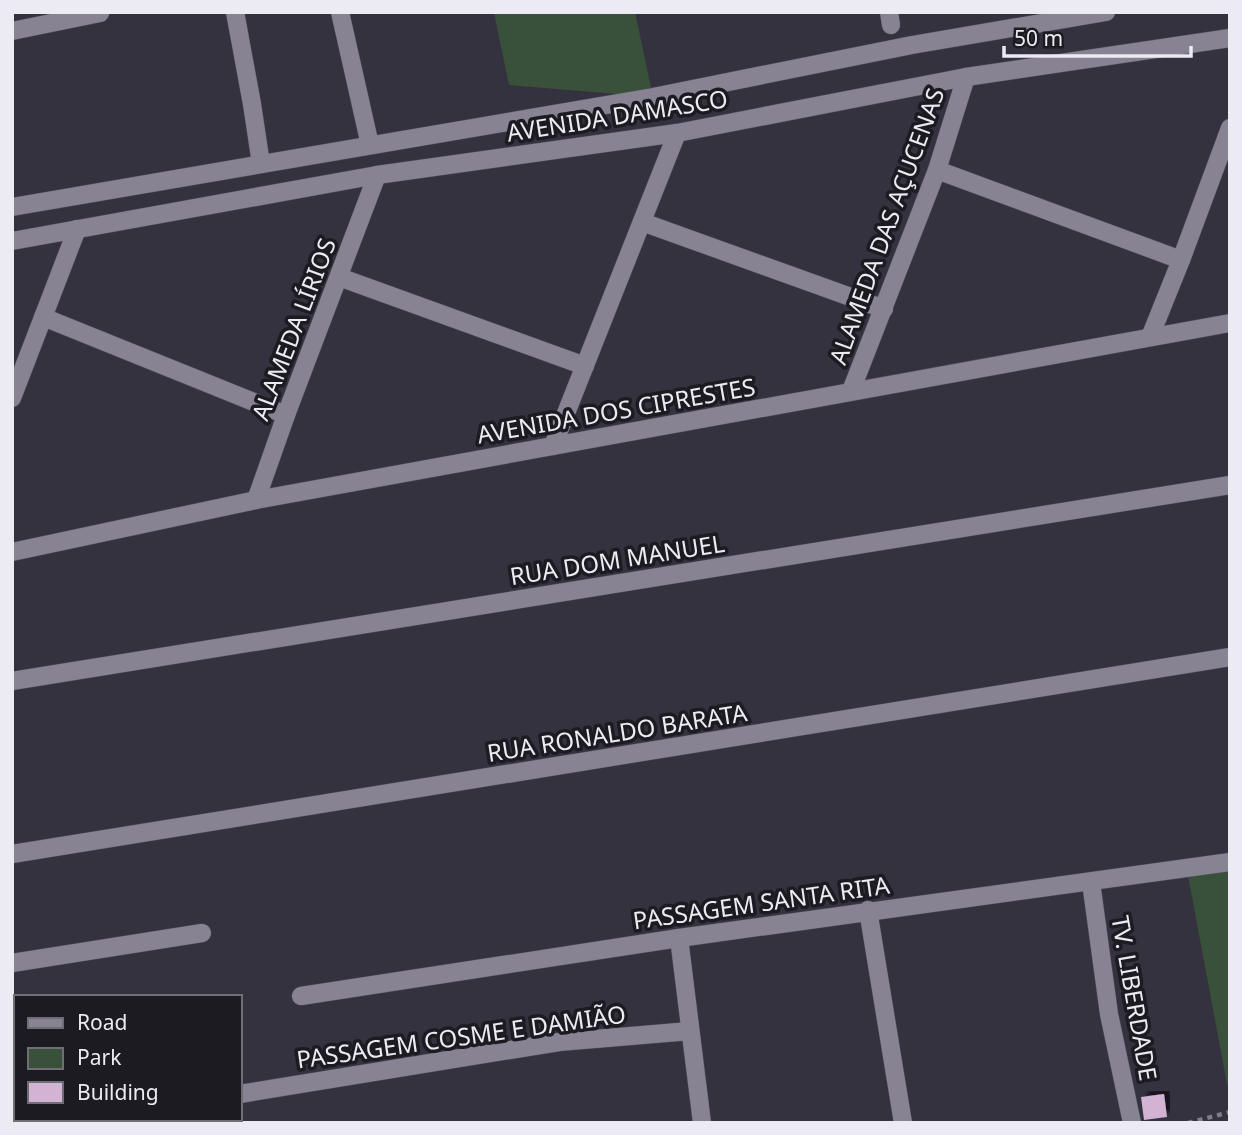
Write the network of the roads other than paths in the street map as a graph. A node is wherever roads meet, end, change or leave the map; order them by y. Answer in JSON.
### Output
{"nodes":[{"id":1,"x":235,"y":12,"type":"edge"},
{"id":2,"x":340,"y":12,"type":"edge"},
{"id":3,"x":1106,"y":12,"type":"edge"},
{"id":4,"x":100,"y":13,"type":"edge"},
{"id":5,"x":12,"y":31,"type":"edge"},
{"id":6,"x":1230,"y":38,"type":"edge"},
{"id":7,"x":966,"y":77,"type":"junction"},
{"id":8,"x":1230,"y":128,"type":"edge"},
{"id":9,"x":677,"y":133,"type":"junction"},
{"id":10,"x":370,"y":145,"type":"junction"},
{"id":11,"x":261,"y":164,"type":"junction"},
{"id":12,"x":937,"y":170,"type":"junction"},
{"id":13,"x":377,"y":175,"type":"junction"},
{"id":14,"x":12,"y":207,"type":"edge"},
{"id":15,"x":642,"y":222,"type":"junction"},
{"id":16,"x":77,"y":229,"type":"junction"},
{"id":17,"x":12,"y":241,"type":"edge"},
{"id":18,"x":1181,"y":260,"type":"junction"},
{"id":19,"x":339,"y":277,"type":"junction"},
{"id":20,"x":884,"y":309,"type":"junction"},
{"id":21,"x":43,"y":317,"type":"junction"},
{"id":22,"x":1230,"y":323,"type":"edge"},
{"id":23,"x":1150,"y":337,"type":"junction"},
{"id":24,"x":585,"y":366,"type":"junction"},
{"id":25,"x":852,"y":391,"type":"junction"},
{"id":26,"x":12,"y":398,"type":"edge"},
{"id":27,"x":286,"y":415,"type":"junction"},
{"id":28,"x":553,"y":446,"type":"junction"},
{"id":29,"x":1230,"y":485,"type":"edge"},
{"id":30,"x":256,"y":500,"type":"junction"},
{"id":31,"x":12,"y":552,"type":"edge"},
{"id":32,"x":1230,"y":657,"type":"edge"},
{"id":33,"x":12,"y":681,"type":"edge"},
{"id":34,"x":12,"y":855,"type":"edge"},
{"id":35,"x":1230,"y":862,"type":"edge"},
{"id":36,"x":1091,"y":882,"type":"junction"},
{"id":37,"x":868,"y":910,"type":"junction"},
{"id":38,"x":202,"y":933,"type":"dead end"},
{"id":39,"x":679,"y":937,"type":"junction"},
{"id":40,"x":12,"y":962,"type":"edge"},
{"id":41,"x":301,"y":996,"type":"dead end"},
{"id":42,"x":690,"y":1031,"type":"junction"},
{"id":43,"x":242,"y":1094,"type":"edge"},
{"id":44,"x":702,"y":1123,"type":"edge"},
{"id":45,"x":903,"y":1123,"type":"edge"},
{"id":46,"x":1132,"y":1123,"type":"edge"}],
"edges":[{"from":1,"to":11,"type":"street"},
{"from":2,"to":10,"type":"street"},
{"from":3,"to":10,"type":"street","name":"AVENIDA DAMASCO"},
{"from":4,"to":5,"type":"street"},
{"from":6,"to":7,"type":"street","name":"AVENIDA DAMASCO"},
{"from":7,"to":9,"type":"street","name":"AVENIDA DAMASCO"},
{"from":7,"to":12,"type":"street","name":"ALAMEDA DAS AÇUCENAS"},
{"from":8,"to":18,"type":"street"},
{"from":9,"to":13,"type":"street","name":"AVENIDA DAMASCO"},
{"from":9,"to":15,"type":"street"},
{"from":10,"to":11,"type":"street","name":"AVENIDA DAMASCO"},
{"from":11,"to":14,"type":"street","name":"AVENIDA DAMASCO"},
{"from":12,"to":18,"type":"street"},
{"from":12,"to":20,"type":"street","name":"ALAMEDA DAS AÇUCENAS"},
{"from":13,"to":16,"type":"street","name":"AVENIDA DAMASCO"},
{"from":13,"to":19,"type":"street","name":"ALAMEDA LÍRIOS"},
{"from":15,"to":20,"type":"street"},
{"from":15,"to":24,"type":"street"},
{"from":16,"to":17,"type":"street","name":"AVENIDA DAMASCO"},
{"from":16,"to":21,"type":"street"},
{"from":18,"to":23,"type":"street"},
{"from":19,"to":24,"type":"street"},
{"from":19,"to":27,"type":"street","name":"ALAMEDA LÍRIOS"},
{"from":20,"to":25,"type":"street","name":"ALAMEDA DAS AÇUCENAS"},
{"from":21,"to":26,"type":"street"},
{"from":21,"to":27,"type":"street"},
{"from":22,"to":23,"type":"street","name":"AVENIDA DOS CIPRESTES"},
{"from":23,"to":25,"type":"street","name":"AVENIDA DOS CIPRESTES"},
{"from":24,"to":28,"type":"street"},
{"from":25,"to":28,"type":"street","name":"AVENIDA DOS CIPRESTES"},
{"from":27,"to":30,"type":"street","name":"ALAMEDA LÍRIOS"},
{"from":28,"to":30,"type":"street","name":"AVENIDA DOS CIPRESTES"},
{"from":29,"to":33,"type":"street","name":"RUA DOM MANUEL"},
{"from":30,"to":31,"type":"street","name":"AVENIDA DOS CIPRESTES"},
{"from":32,"to":34,"type":"street","name":"RUA RONALDO BARATA"},
{"from":35,"to":36,"type":"street","name":"PASSAGEM SANTA RITA"},
{"from":36,"to":37,"type":"street","name":"PASSAGEM SANTA RITA"},
{"from":36,"to":46,"type":"street","name":"TV. LIBERDADE"},
{"from":37,"to":39,"type":"street","name":"PASSAGEM SANTA RITA"},
{"from":37,"to":45,"type":"street"},
{"from":38,"to":40,"type":"street"},
{"from":39,"to":41,"type":"street","name":"PASSAGEM SANTA RITA"},
{"from":39,"to":42,"type":"street"},
{"from":42,"to":43,"type":"street","name":"PASSAGEM COSME E DAMIÃO"},
{"from":42,"to":44,"type":"street"}]}
